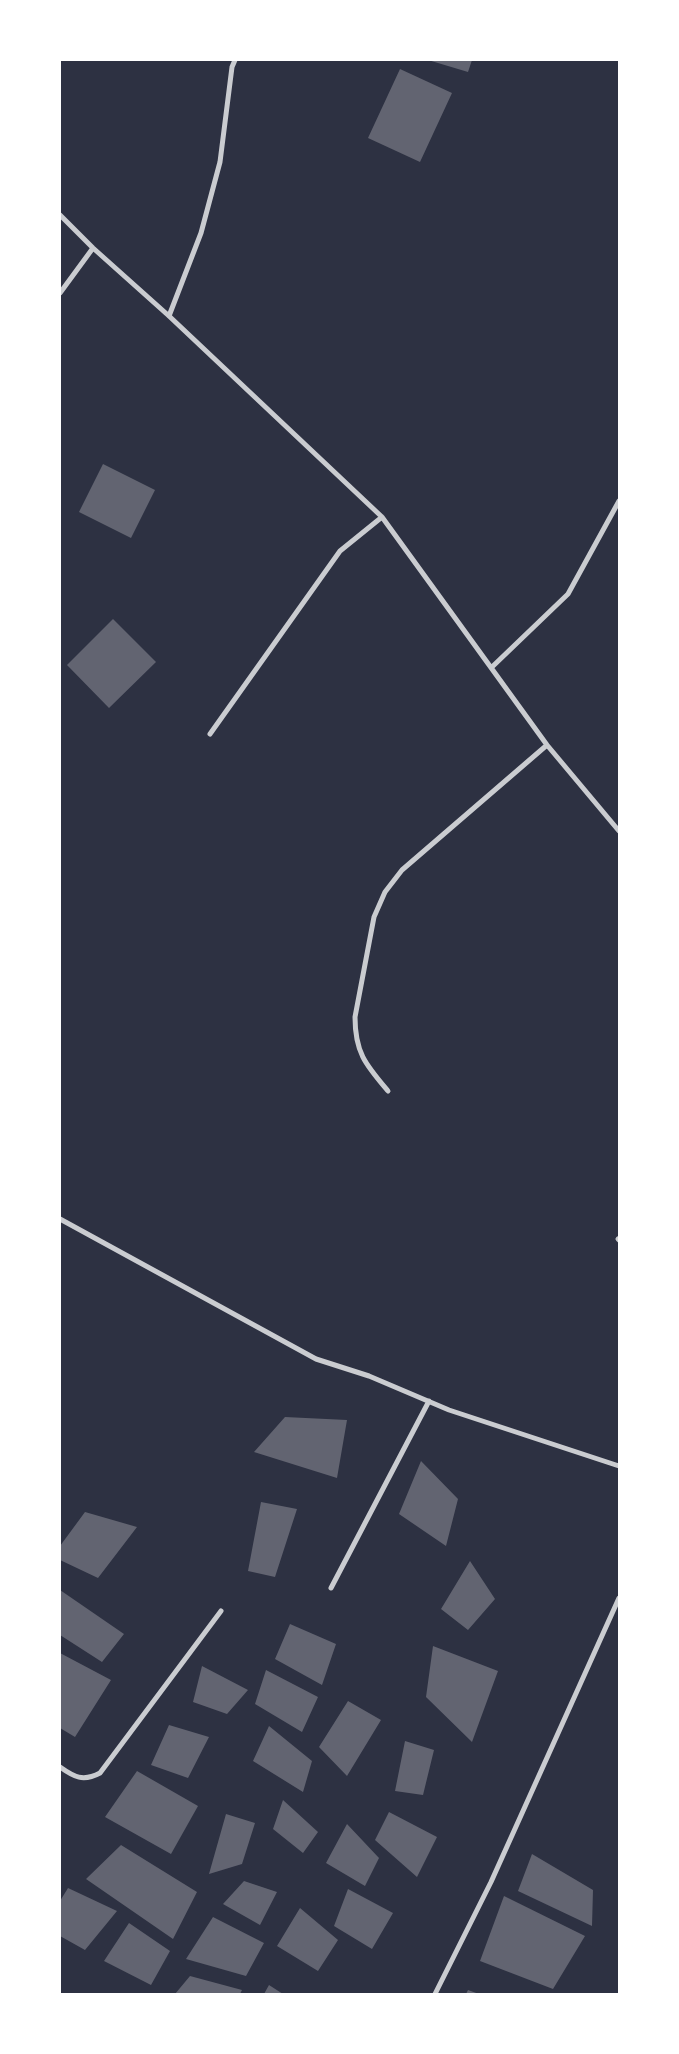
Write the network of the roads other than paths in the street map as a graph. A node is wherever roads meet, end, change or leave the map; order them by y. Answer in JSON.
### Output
{"nodes":[{"id":1,"x":235,"y":60,"type":"edge"},
{"id":2,"x":60,"y":215,"type":"edge"},
{"id":3,"x":93,"y":248,"type":"junction"},
{"id":4,"x":60,"y":293,"type":"edge"},
{"id":5,"x":169,"y":316,"type":"junction"},
{"id":6,"x":619,"y":502,"type":"edge"},
{"id":7,"x":382,"y":517,"type":"junction"},
{"id":8,"x":492,"y":667,"type":"junction"},
{"id":9,"x":210,"y":734,"type":"dead end"},
{"id":10,"x":547,"y":745,"type":"junction"},
{"id":11,"x":619,"y":831,"type":"edge"},
{"id":12,"x":388,"y":1090,"type":"dead end"},
{"id":13,"x":60,"y":1219,"type":"edge"},
{"id":14,"x":429,"y":1401,"type":"junction"},
{"id":15,"x":619,"y":1466,"type":"edge"},
{"id":16,"x":331,"y":1588,"type":"dead end"},
{"id":17,"x":619,"y":1598,"type":"edge"},
{"id":18,"x":617,"y":1610,"type":"edge"},
{"id":19,"x":221,"y":1612,"type":"dead end"},
{"id":20,"x":60,"y":1767,"type":"edge"},
{"id":21,"x":435,"y":1994,"type":"edge"}],
"edges":[{"from":1,"to":5,"type":"street"},
{"from":2,"to":3,"type":"street"},
{"from":3,"to":4,"type":"street"},
{"from":3,"to":5,"type":"street"},
{"from":5,"to":7,"type":"street"},
{"from":6,"to":8,"type":"street"},
{"from":7,"to":8,"type":"street"},
{"from":7,"to":9,"type":"street"},
{"from":8,"to":10,"type":"street"},
{"from":10,"to":11,"type":"street"},
{"from":10,"to":12,"type":"street"},
{"from":13,"to":14,"type":"street"},
{"from":14,"to":15,"type":"street"},
{"from":14,"to":16,"type":"street"},
{"from":17,"to":18,"type":"street"},
{"from":18,"to":21,"type":"street"},
{"from":19,"to":20,"type":"street"}]}
